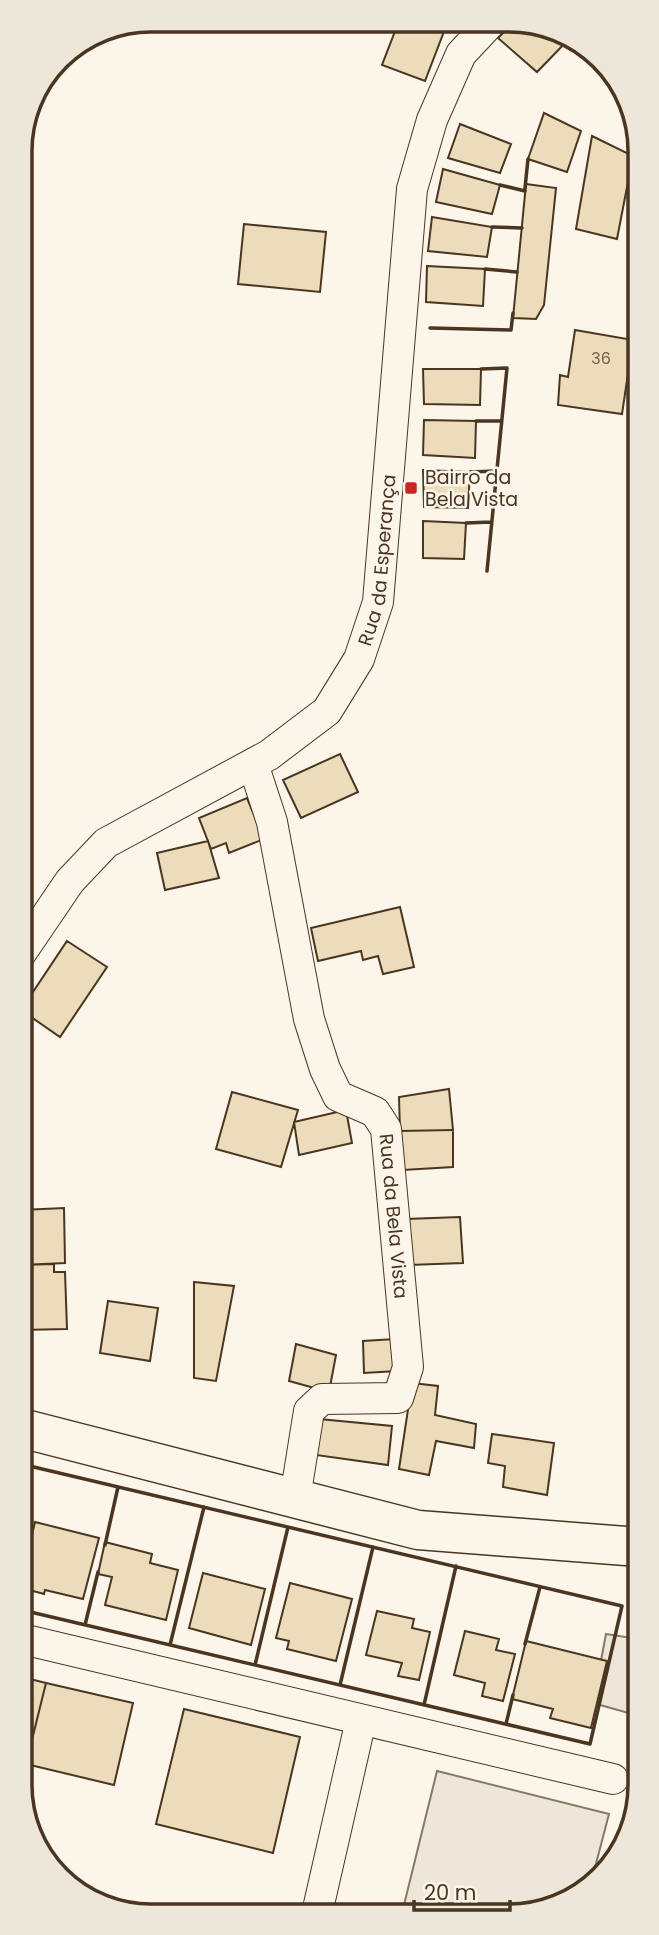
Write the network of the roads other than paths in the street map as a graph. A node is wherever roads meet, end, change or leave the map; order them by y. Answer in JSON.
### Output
{"nodes":[{"id":1,"x":482,"y":32,"type":"edge"},
{"id":2,"x":253,"y":764,"type":"junction"},
{"id":3,"x":32,"y":937,"type":"edge"},
{"id":4,"x":32,"y":1431,"type":"edge"},
{"id":5,"x":295,"y":1498,"type":"junction"},
{"id":6,"x":627,"y":1546,"type":"edge"},
{"id":7,"x":32,"y":1641,"type":"edge"},
{"id":8,"x":361,"y":1720,"type":"junction"},
{"id":9,"x":613,"y":1780,"type":"dead end"},
{"id":10,"x":319,"y":1904,"type":"edge"}],
"edges":[{"from":1,"to":2,"type":"street","name":"Rua da Esperança"},
{"from":2,"to":3,"type":"street","name":"Rua da Esperança"},
{"from":2,"to":5,"type":"street","name":"Rua da Bela Vista"},
{"from":4,"to":5,"type":"main road"},
{"from":5,"to":6,"type":"main road"},
{"from":7,"to":8,"type":"street"},
{"from":8,"to":9,"type":"street"},
{"from":8,"to":10,"type":"street"}]}
